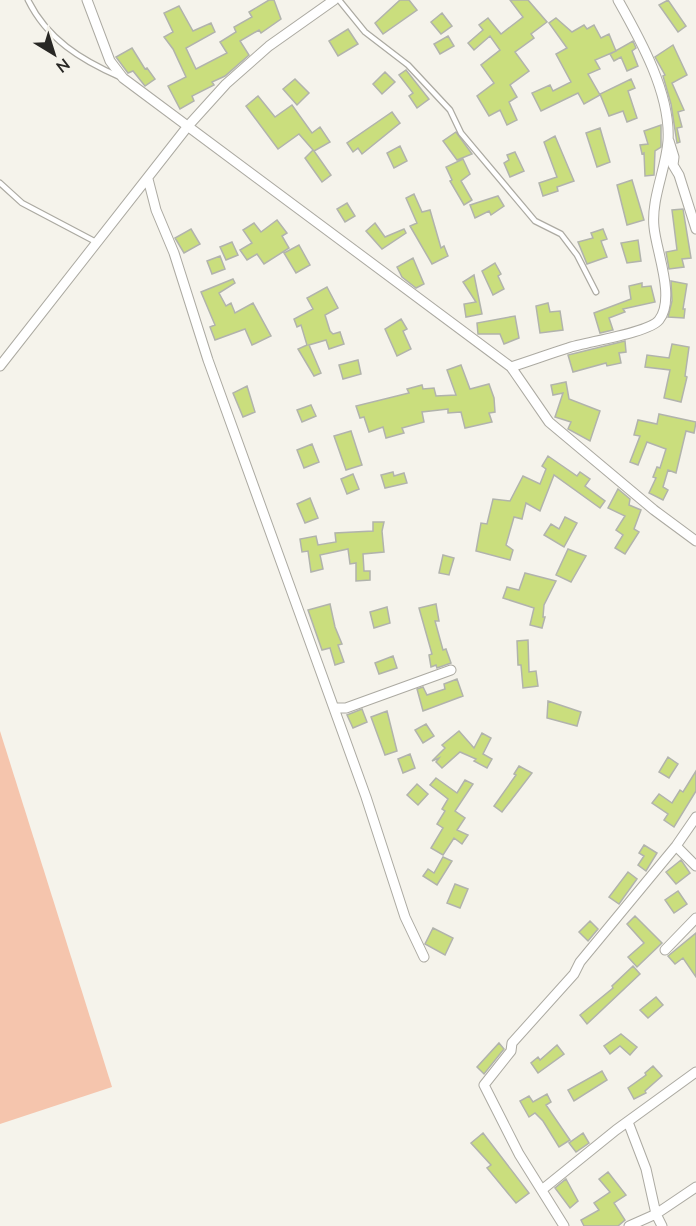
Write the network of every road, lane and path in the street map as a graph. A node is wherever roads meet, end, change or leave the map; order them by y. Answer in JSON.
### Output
{"nodes":[{"id":1,"x":28,"y":0,"type":"edge"},
{"id":2,"x":87,"y":0,"type":"edge"},
{"id":3,"x":334,"y":0,"type":"edge"},
{"id":4,"x":339,"y":0,"type":"edge"},
{"id":5,"x":618,"y":0,"type":"edge"},
{"id":6,"x":123,"y":78,"type":"junction"},
{"id":7,"x":188,"y":126,"type":"junction"},
{"id":8,"x":668,"y":139,"type":"junction"},
{"id":9,"x":148,"y":179,"type":"junction"},
{"id":10,"x":0,"y":183,"type":"edge"},
{"id":11,"x":696,"y":230,"type":"edge"},
{"id":12,"x":98,"y":243,"type":"junction"},
{"id":13,"x":596,"y":292,"type":"dead end"},
{"id":14,"x":0,"y":366,"type":"edge"},
{"id":15,"x":511,"y":367,"type":"junction"},
{"id":16,"x":696,"y":541,"type":"edge"},
{"id":17,"x":451,"y":670,"type":"dead end"},
{"id":18,"x":334,"y":708,"type":"junction"},
{"id":19,"x":696,"y":817,"type":"edge"},
{"id":20,"x":676,"y":846,"type":"junction"},
{"id":21,"x":696,"y":866,"type":"edge"},
{"id":22,"x":696,"y":918,"type":"edge"},
{"id":23,"x":665,"y":950,"type":"dead end"},
{"id":24,"x":424,"y":957,"type":"dead end"},
{"id":25,"x":696,"y":1072,"type":"edge"},
{"id":26,"x":628,"y":1122,"type":"junction"},
{"id":27,"x":696,"y":1187,"type":"edge"},
{"id":28,"x":543,"y":1189,"type":"junction"},
{"id":29,"x":656,"y":1214,"type":"junction"},
{"id":30,"x":564,"y":1226,"type":"edge"},
{"id":31,"x":629,"y":1226,"type":"edge"},
{"id":32,"x":662,"y":1226,"type":"edge"}],
"edges":[{"from":1,"to":6,"type":"lane"},
{"from":2,"to":6,"type":"street"},
{"from":3,"to":7,"type":"street"},
{"from":4,"to":13,"type":"lane"},
{"from":5,"to":8,"type":"street"},
{"from":6,"to":7,"type":"street"},
{"from":7,"to":9,"type":"street"},
{"from":7,"to":15,"type":"street"},
{"from":8,"to":11,"type":"street"},
{"from":8,"to":15,"type":"street"},
{"from":9,"to":12,"type":"street"},
{"from":9,"to":18,"type":"street"},
{"from":10,"to":12,"type":"lane"},
{"from":12,"to":14,"type":"street"},
{"from":15,"to":16,"type":"street"},
{"from":17,"to":18,"type":"street"},
{"from":18,"to":24,"type":"street"},
{"from":19,"to":20,"type":"street"},
{"from":20,"to":21,"type":"street"},
{"from":20,"to":28,"type":"street"},
{"from":22,"to":23,"type":"street"},
{"from":25,"to":26,"type":"street"},
{"from":26,"to":28,"type":"street"},
{"from":26,"to":29,"type":"street"},
{"from":27,"to":29,"type":"street"},
{"from":28,"to":30,"type":"street"},
{"from":29,"to":31,"type":"street"},
{"from":29,"to":32,"type":"street"}]}
